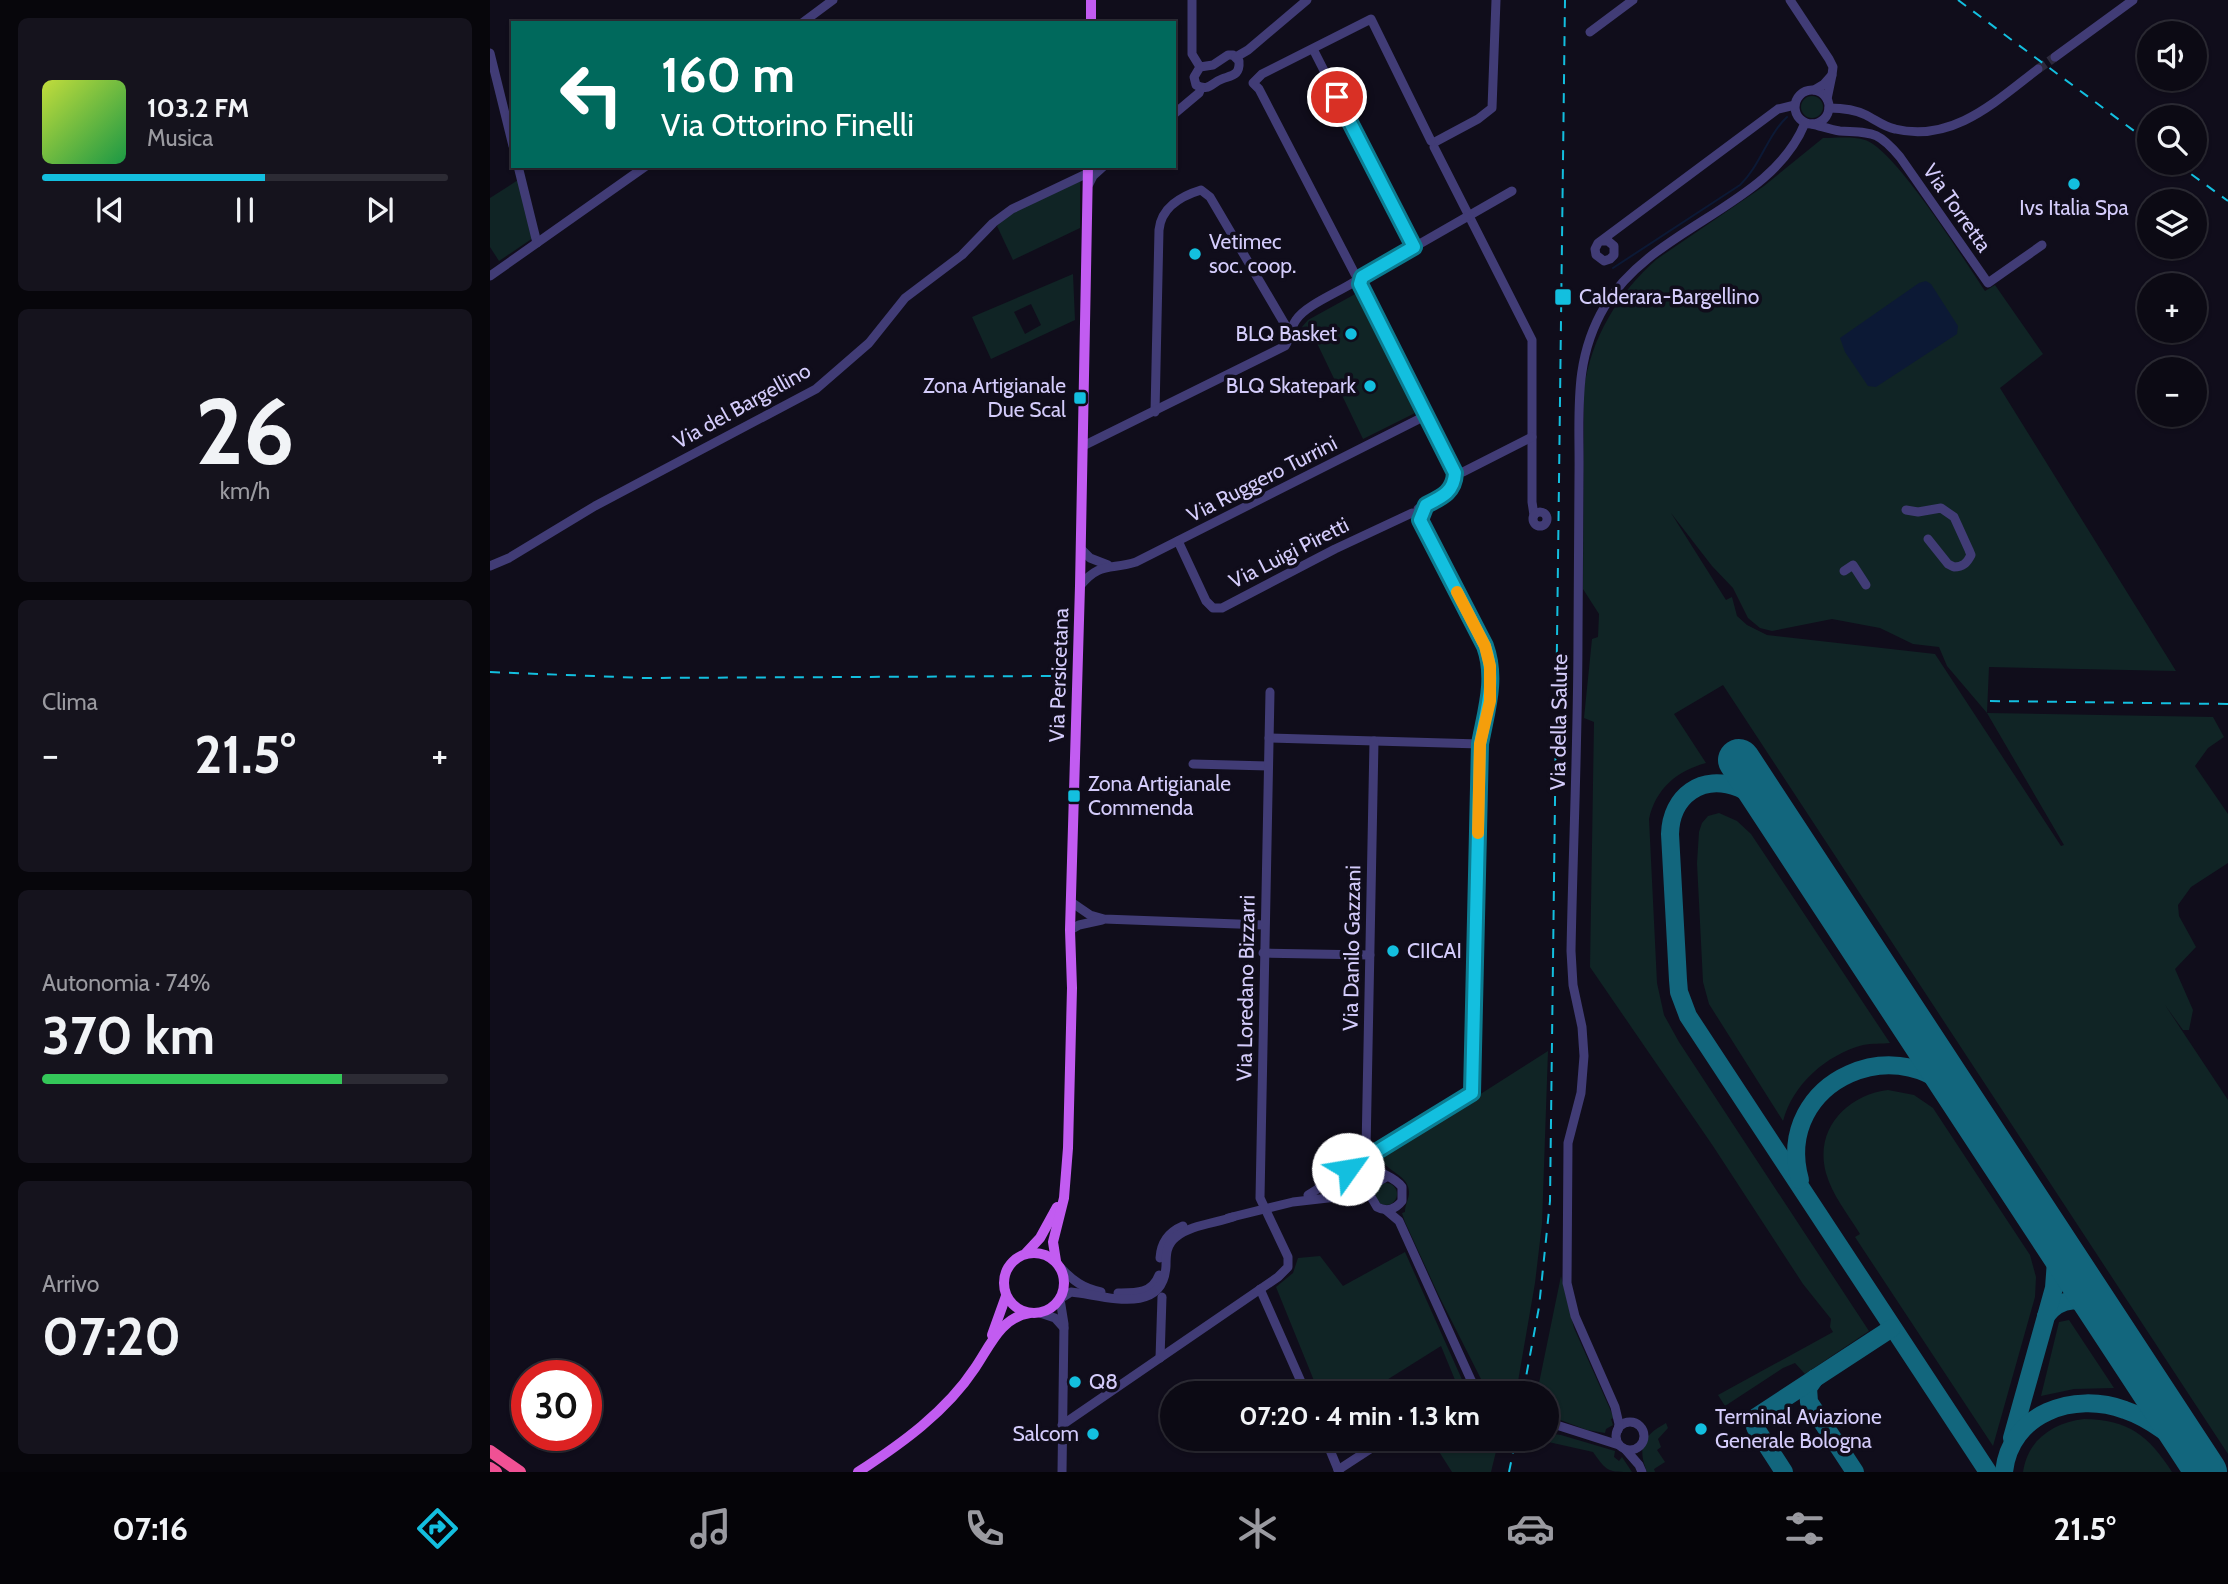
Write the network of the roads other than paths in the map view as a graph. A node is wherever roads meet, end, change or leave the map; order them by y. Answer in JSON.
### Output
{"nodes":[{"id":1,"x":833,"y":0,"type":"edge"},
{"id":2,"x":1091,"y":0,"type":"edge"},
{"id":3,"x":1192,"y":0,"type":"edge"},
{"id":4,"x":1307,"y":0,"type":"edge"},
{"id":5,"x":1496,"y":0,"type":"edge"},
{"id":6,"x":1633,"y":0,"type":"edge"},
{"id":7,"x":1790,"y":0,"type":"edge"},
{"id":8,"x":2133,"y":0,"type":"edge"},
{"id":9,"x":805,"y":21,"type":"edge"},
{"id":10,"x":1091,"y":21,"type":"edge"},
{"id":11,"x":1590,"y":32,"type":"dead end"},
{"id":12,"x":1313,"y":48,"type":"junction"},
{"id":13,"x":490,"y":53,"type":"edge"},
{"id":14,"x":1236,"y":57,"type":"junction"},
{"id":15,"x":2055,"y":57,"type":"tunnel mouth"},
{"id":16,"x":1200,"y":67,"type":"junction"},
{"id":17,"x":2039,"y":69,"type":"tunnel mouth"},
{"id":18,"x":1236,"y":74,"type":"junction"},
{"id":19,"x":1832,"y":75,"type":"junction"},
{"id":20,"x":1253,"y":83,"type":"junction"},
{"id":21,"x":1201,"y":88,"type":"junction"},
{"id":22,"x":1814,"y":90,"type":"junction"},
{"id":23,"x":1795,"y":105,"type":"junction"},
{"id":24,"x":1828,"y":107,"type":"junction"},
{"id":25,"x":1176,"y":112,"type":"edge"},
{"id":26,"x":1809,"y":123,"type":"junction"},
{"id":27,"x":1838,"y":131,"type":"junction"},
{"id":28,"x":511,"y":138,"type":"edge"},
{"id":29,"x":1433,"y":143,"type":"junction"},
{"id":30,"x":518,"y":168,"type":"edge"},
{"id":31,"x":643,"y":168,"type":"edge"},
{"id":32,"x":1102,"y":168,"type":"edge"},
{"id":33,"x":1088,"y":170,"type":"edge"},
{"id":34,"x":1088,"y":186,"type":"junction"},
{"id":35,"x":1512,"y":191,"type":"dead end"},
{"id":36,"x":1469,"y":215,"type":"junction"},
{"id":37,"x":1614,"y":231,"type":"junction"},
{"id":38,"x":1601,"y":242,"type":"junction"},
{"id":39,"x":537,"y":243,"type":"junction"},
{"id":40,"x":1612,"y":244,"type":"junction"},
{"id":41,"x":2042,"y":245,"type":"dead end"},
{"id":42,"x":1414,"y":247,"type":"junction"},
{"id":43,"x":490,"y":276,"type":"edge"},
{"id":44,"x":1358,"y":280,"type":"junction"},
{"id":45,"x":1290,"y":333,"type":"junction"},
{"id":46,"x":1155,"y":412,"type":"junction"},
{"id":47,"x":1427,"y":415,"type":"junction"},
{"id":48,"x":1532,"y":437,"type":"junction"},
{"id":49,"x":1083,"y":446,"type":"junction"},
{"id":50,"x":1455,"y":473,"type":"junction"},
{"id":51,"x":1906,"y":510,"type":"dead end"},
{"id":52,"x":1417,"y":513,"type":"junction"},
{"id":53,"x":1534,"y":515,"type":"dead end"},
{"id":54,"x":1928,"y":539,"type":"dead end"},
{"id":55,"x":1178,"y":541,"type":"junction"},
{"id":56,"x":1081,"y":549,"type":"junction"},
{"id":57,"x":490,"y":566,"type":"edge"},
{"id":58,"x":1110,"y":566,"type":"junction"},
{"id":59,"x":1844,"y":571,"type":"dead end"},
{"id":60,"x":1866,"y":585,"type":"dead end"},
{"id":61,"x":1080,"y":586,"type":"junction"},
{"id":62,"x":1270,"y":692,"type":"dead end"},
{"id":63,"x":1269,"y":738,"type":"junction"},
{"id":64,"x":1374,"y":741,"type":"junction"},
{"id":65,"x":1480,"y":744,"type":"junction"},
{"id":66,"x":1193,"y":764,"type":"dead end"},
{"id":67,"x":1268,"y":766,"type":"junction"},
{"id":68,"x":1071,"y":902,"type":"junction"},
{"id":69,"x":1104,"y":919,"type":"junction"},
{"id":70,"x":1264,"y":925,"type":"junction"},
{"id":71,"x":1070,"y":930,"type":"junction"},
{"id":72,"x":1263,"y":953,"type":"junction"},
{"id":73,"x":1370,"y":956,"type":"junction"},
{"id":74,"x":1368,"y":1156,"type":"junction"},
{"id":75,"x":1375,"y":1168,"type":"junction"},
{"id":76,"x":1386,"y":1177,"type":"junction"},
{"id":77,"x":1065,"y":1185,"type":"junction"},
{"id":78,"x":1373,"y":1185,"type":"junction"},
{"id":79,"x":1308,"y":1195,"type":"dead end"},
{"id":80,"x":1354,"y":1195,"type":"junction"},
{"id":81,"x":1402,"y":1201,"type":"junction"},
{"id":82,"x":1373,"y":1203,"type":"junction"},
{"id":83,"x":1264,"y":1209,"type":"junction"},
{"id":84,"x":1386,"y":1210,"type":"junction"},
{"id":85,"x":1233,"y":1217,"type":"junction"},
{"id":86,"x":1399,"y":1221,"type":"junction"},
{"id":87,"x":1026,"y":1253,"type":"junction"},
{"id":88,"x":1058,"y":1265,"type":"junction"},
{"id":89,"x":1260,"y":1289,"type":"junction"},
{"id":90,"x":1006,"y":1296,"type":"junction"},
{"id":91,"x":1162,"y":1297,"type":"dead end"},
{"id":92,"x":1060,"y":1299,"type":"junction"},
{"id":93,"x":1035,"y":1313,"type":"junction"},
{"id":94,"x":1064,"y":1325,"type":"junction"},
{"id":95,"x":986,"y":1350,"type":"junction"},
{"id":96,"x":1160,"y":1358,"type":"junction"},
{"id":97,"x":1301,"y":1381,"type":"edge"},
{"id":98,"x":1473,"y":1381,"type":"edge"},
{"id":99,"x":1615,"y":1407,"type":"junction"},
{"id":100,"x":1629,"y":1422,"type":"junction"},
{"id":101,"x":1062,"y":1425,"type":"junction"},
{"id":102,"x":1559,"y":1426,"type":"edge"},
{"id":103,"x":1619,"y":1439,"type":"junction"},
{"id":104,"x":1641,"y":1445,"type":"junction"},
{"id":105,"x":490,"y":1451,"type":"edge"},
{"id":106,"x":1331,"y":1451,"type":"edge"},
{"id":107,"x":1368,"y":1451,"type":"edge"},
{"id":108,"x":490,"y":1468,"type":"edge"},
{"id":109,"x":1640,"y":1469,"type":"edge"},
{"id":110,"x":1339,"y":1471,"type":"edge"},
{"id":111,"x":496,"y":1472,"type":"edge"},
{"id":112,"x":520,"y":1472,"type":"edge"},
{"id":113,"x":858,"y":1472,"type":"edge"},
{"id":114,"x":1062,"y":1472,"type":"edge"}],
"edges":[{"from":1,"to":9,"type":"street"},
{"from":2,"to":10,"type":"main road"},
{"from":3,"to":16,"type":"street"},
{"from":4,"to":14,"type":"street"},
{"from":5,"to":29,"type":"street"},
{"from":6,"to":11,"type":"street"},
{"from":7,"to":19,"type":"street"},
{"from":8,"to":15,"type":"street"},
{"from":12,"to":20,"type":"street"},
{"from":12,"to":29,"type":"street"},
{"from":12,"to":42,"type":"street"},
{"from":13,"to":28,"type":"street"},
{"from":14,"to":16,"type":"street"},
{"from":14,"to":18,"type":"street"},
{"from":16,"to":21,"type":"street"},
{"from":17,"to":24,"type":"street"},
{"from":18,"to":20,"type":"street"},
{"from":18,"to":21,"type":"street"},
{"from":19,"to":22,"type":"street"},
{"from":19,"to":24,"type":"street"},
{"from":20,"to":44,"type":"street"},
{"from":21,"to":25,"type":"street"},
{"from":22,"to":23,"type":"street"},
{"from":22,"to":24,"type":"street"},
{"from":23,"to":26,"type":"street"},
{"from":23,"to":37,"type":"street"},
{"from":24,"to":26,"type":"street","name":"Via della Salute"},
{"from":24,"to":27,"type":"street"},
{"from":26,"to":27,"type":"street","name":"Via Torretta"},
{"from":26,"to":99,"type":"street","name":"Via della Salute"},
{"from":27,"to":41,"type":"street","name":"Via Torretta"},
{"from":29,"to":36,"type":"street"},
{"from":30,"to":39,"type":"street"},
{"from":31,"to":39,"type":"street"},
{"from":32,"to":34,"type":"street"},
{"from":33,"to":34,"type":"main road","name":"Via Persicetana"},
{"from":33,"to":57,"type":"street","name":"Via del Bargellino"},
{"from":34,"to":49,"type":"main road","name":"Via Persicetana"},
{"from":35,"to":36,"type":"street"},
{"from":36,"to":42,"type":"street"},
{"from":36,"to":48,"type":"street"},
{"from":37,"to":38,"type":"street"},
{"from":37,"to":40,"type":"street"},
{"from":38,"to":40,"type":"street"},
{"from":38,"to":40,"type":"street"},
{"from":39,"to":43,"type":"street"},
{"from":42,"to":44,"type":"street"},
{"from":44,"to":45,"type":"street"},
{"from":44,"to":47,"type":"street"},
{"from":45,"to":46,"type":"street"},
{"from":45,"to":46,"type":"street"},
{"from":46,"to":49,"type":"street"},
{"from":47,"to":50,"type":"street"},
{"from":47,"to":55,"type":"street","name":"Via Ruggero Turrini"},
{"from":48,"to":50,"type":"street"},
{"from":48,"to":53,"type":"street"},
{"from":49,"to":56,"type":"main road","name":"Via Persicetana"},
{"from":50,"to":52,"type":"street","name":"Via Luigi Piretti"},
{"from":51,"to":54,"type":"street"},
{"from":52,"to":55,"type":"street","name":"Via Luigi Piretti"},
{"from":52,"to":65,"type":"street"},
{"from":55,"to":58,"type":"street","name":"Via Ruggero Turrini"},
{"from":56,"to":58,"type":"street"},
{"from":56,"to":61,"type":"main road","name":"Via Persicetana"},
{"from":58,"to":61,"type":"street","name":"Via Ruggero Turrini"},
{"from":59,"to":60,"type":"street"},
{"from":61,"to":68,"type":"main road","name":"Via Persicetana"},
{"from":62,"to":63,"type":"street","name":"Via Loredano Bizzarri"},
{"from":63,"to":64,"type":"street"},
{"from":63,"to":67,"type":"street","name":"Via Loredano Bizzarri"},
{"from":64,"to":65,"type":"street"},
{"from":64,"to":73,"type":"street","name":"Via Danilo Gazzani"},
{"from":65,"to":74,"type":"street"},
{"from":66,"to":67,"type":"street"},
{"from":67,"to":70,"type":"street","name":"Via Loredano Bizzarri"},
{"from":68,"to":69,"type":"street"},
{"from":68,"to":71,"type":"main road","name":"Via Persicetana"},
{"from":69,"to":70,"type":"street"},
{"from":69,"to":71,"type":"street"},
{"from":70,"to":72,"type":"street","name":"Via Loredano Bizzarri"},
{"from":71,"to":77,"type":"main road","name":"Via Persicetana"},
{"from":72,"to":73,"type":"street"},
{"from":72,"to":83,"type":"street","name":"Via Loredano Bizzarri"},
{"from":73,"to":74,"type":"street","name":"Via Danilo Gazzani"},
{"from":74,"to":75,"type":"street"},
{"from":74,"to":79,"type":"street"},
{"from":75,"to":76,"type":"street"},
{"from":75,"to":78,"type":"street"},
{"from":76,"to":78,"type":"street"},
{"from":76,"to":81,"type":"street"},
{"from":77,"to":87,"type":"main road","name":"Via Persicetana"},
{"from":77,"to":88,"type":"main road","name":"Via Persicetana"},
{"from":78,"to":80,"type":"street"},
{"from":78,"to":82,"type":"street"},
{"from":80,"to":82,"type":"street"},
{"from":80,"to":83,"type":"street"},
{"from":81,"to":84,"type":"street"},
{"from":81,"to":86,"type":"street"},
{"from":82,"to":84,"type":"street"},
{"from":83,"to":85,"type":"street"},
{"from":83,"to":89,"type":"street","name":"Via Loredano Bizzarri"},
{"from":84,"to":86,"type":"street"},
{"from":85,"to":88,"type":"street"},
{"from":85,"to":92,"type":"street"},
{"from":86,"to":98,"type":"street"},
{"from":87,"to":88,"type":"main road"},
{"from":87,"to":90,"type":"main road"},
{"from":88,"to":92,"type":"main road"},
{"from":89,"to":96,"type":"street"},
{"from":89,"to":97,"type":"street"},
{"from":90,"to":93,"type":"main road"},
{"from":90,"to":95,"type":"main road"},
{"from":91,"to":96,"type":"street"},
{"from":92,"to":93,"type":"main road"},
{"from":92,"to":94,"type":"street"},
{"from":93,"to":94,"type":"street"},
{"from":93,"to":95,"type":"main road"},
{"from":94,"to":101,"type":"street"},
{"from":95,"to":113,"type":"main road"},
{"from":96,"to":101,"type":"street"},
{"from":99,"to":100,"type":"street","name":"Via della Salute"},
{"from":99,"to":103,"type":"street","name":"Via della Salute"},
{"from":100,"to":103,"type":"street"},
{"from":100,"to":104,"type":"street"},
{"from":101,"to":114,"type":"street"},
{"from":102,"to":103,"type":"street"},
{"from":103,"to":104,"type":"street"},
{"from":103,"to":109,"type":"street"},
{"from":104,"to":109,"type":"street"},
{"from":105,"to":112,"type":"highway"},
{"from":106,"to":110,"type":"street"},
{"from":107,"to":110,"type":"street"},
{"from":108,"to":111,"type":"highway"}]}
